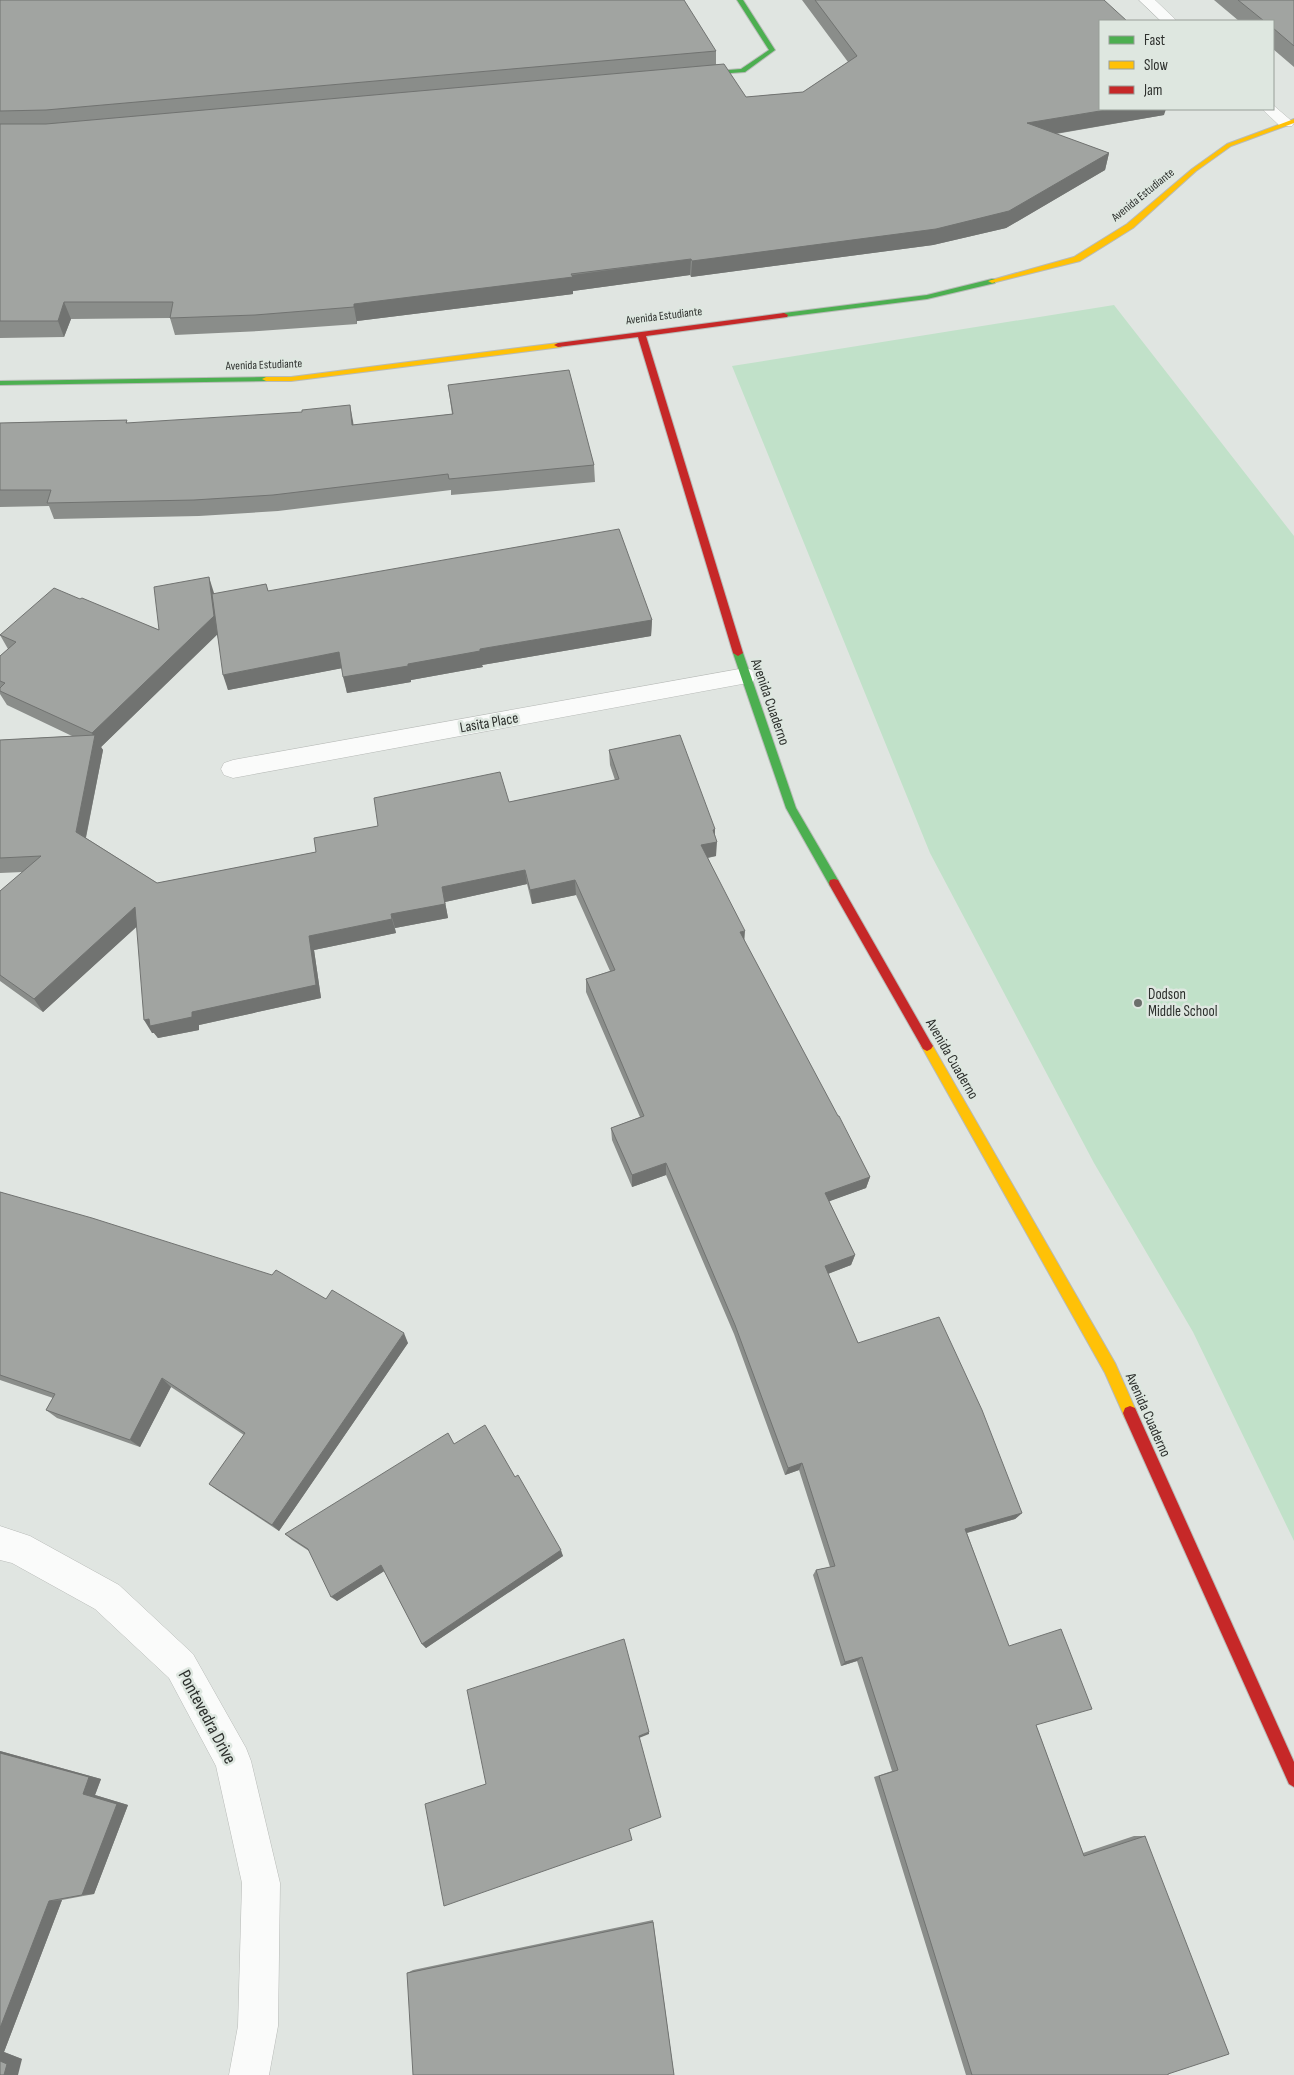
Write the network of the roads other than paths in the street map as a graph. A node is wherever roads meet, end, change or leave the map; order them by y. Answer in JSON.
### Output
{"nodes":[{"id":1,"x":740,"y":0,"type":"edge"},
{"id":2,"x":1146,"y":0,"type":"edge"},
{"id":3,"x":1169,"y":20,"type":"edge"},
{"id":4,"x":683,"y":76,"type":"edge"},
{"id":5,"x":1272,"y":110,"type":"edge"},
{"id":6,"x":1290,"y":122,"type":"edge"},
{"id":7,"x":640,"y":333,"type":"junction"},
{"id":8,"x":0,"y":383,"type":"edge"},
{"id":9,"x":745,"y":676,"type":"junction"},
{"id":10,"x":233,"y":769,"type":"dead end"},
{"id":11,"x":0,"y":1543,"type":"edge"},
{"id":12,"x":1294,"y":1779,"type":"edge"},
{"id":13,"x":249,"y":2075,"type":"edge"}],
"edges":[{"from":1,"to":4,"type":"street"},
{"from":2,"to":3,"type":"street"},
{"from":5,"to":6,"type":"street"},
{"from":6,"to":7,"type":"street","name":"Avenida Estudiante"},
{"from":7,"to":8,"type":"street","name":"Avenida Estudiante"},
{"from":7,"to":9,"type":"street","name":"Avenida Cuaderno"},
{"from":9,"to":10,"type":"street","name":"Lasita Place"},
{"from":9,"to":12,"type":"street","name":"Avenida Cuaderno"},
{"from":11,"to":13,"type":"street","name":"Pontevedra Drive"}]}
